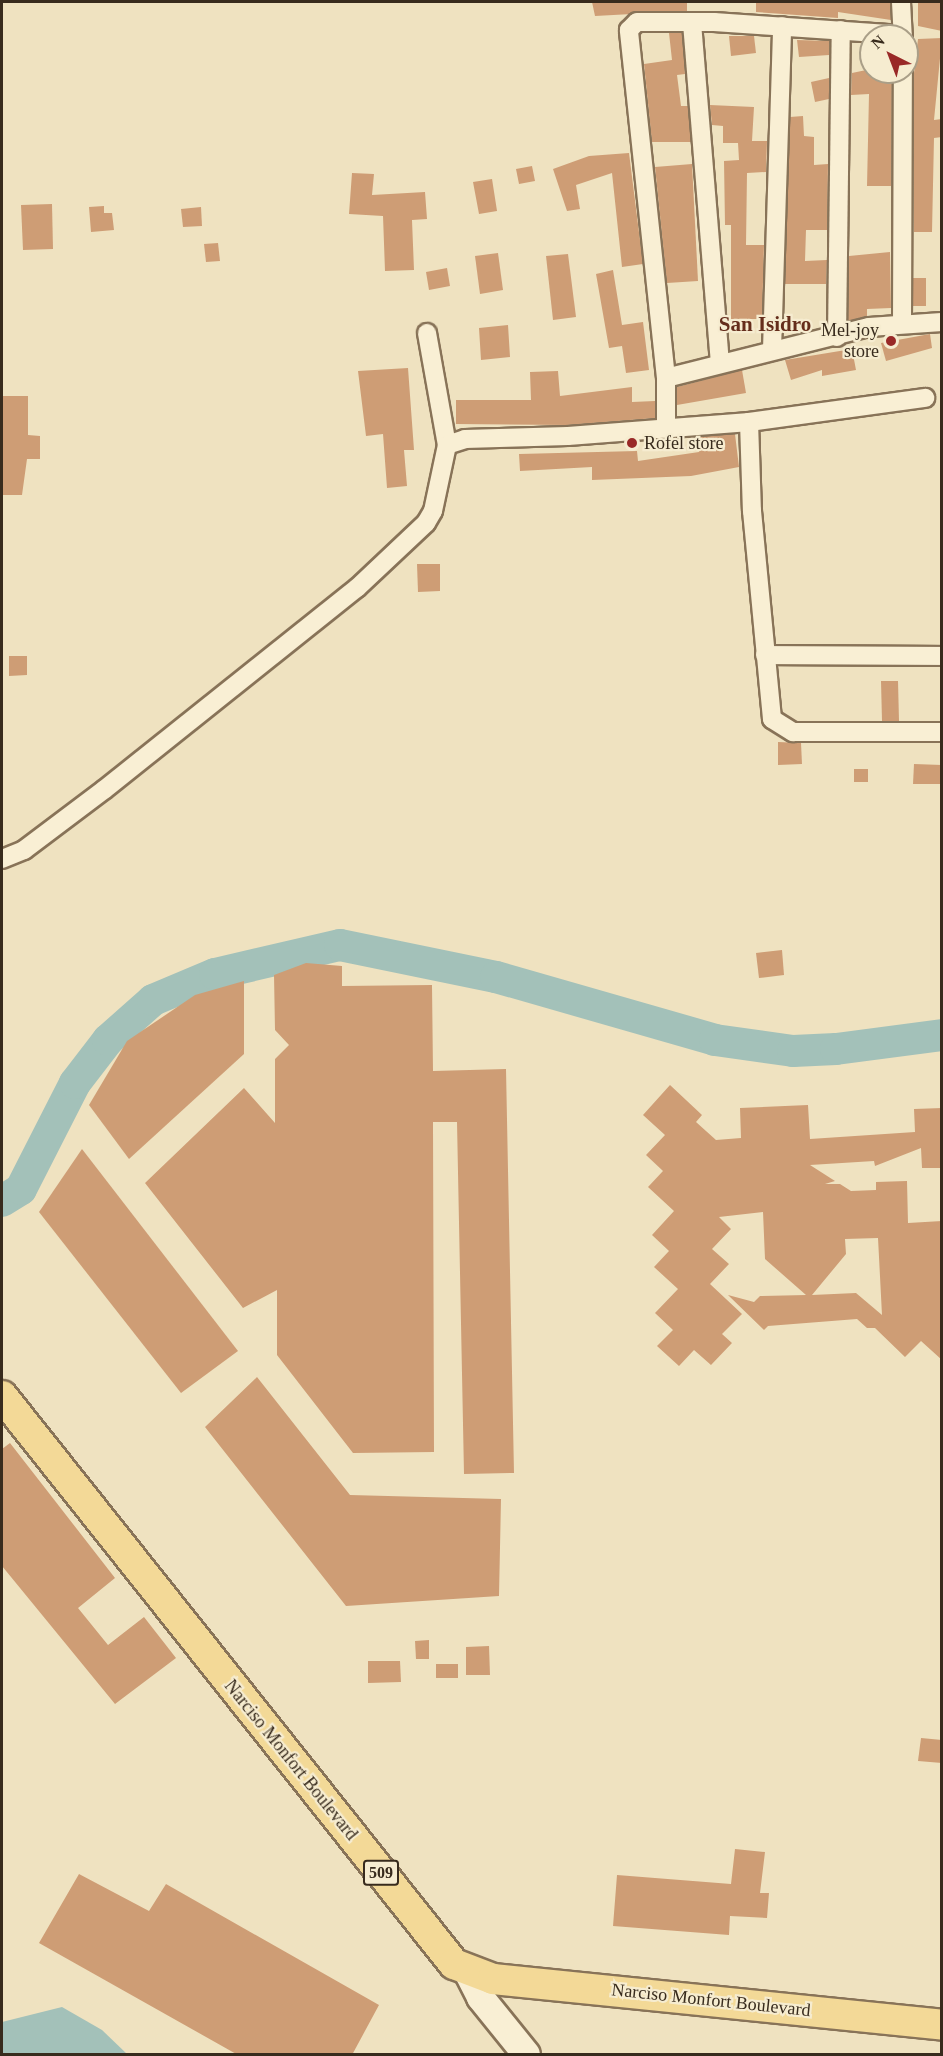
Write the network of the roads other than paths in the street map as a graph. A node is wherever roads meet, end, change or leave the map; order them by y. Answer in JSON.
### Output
{"nodes":[{"id":1,"x":901,"y":2,"type":"edge"},
{"id":2,"x":692,"y":23,"type":"junction"},
{"id":3,"x":902,"y":24,"type":"edge"},
{"id":4,"x":782,"y":26,"type":"junction"},
{"id":5,"x":841,"y":30,"type":"junction"},
{"id":6,"x":859,"y":32,"type":"edge"},
{"id":7,"x":903,"y":84,"type":"edge"},
{"id":8,"x":942,"y":304,"type":"edge"},
{"id":9,"x":941,"y":322,"type":"edge"},
{"id":10,"x":902,"y":323,"type":"junction"},
{"id":11,"x":427,"y":333,"type":"dead end"},
{"id":12,"x":837,"y":337,"type":"junction"},
{"id":13,"x":772,"y":350,"type":"junction"},
{"id":14,"x":720,"y":363,"type":"junction"},
{"id":15,"x":666,"y":378,"type":"junction"},
{"id":16,"x":925,"y":398,"type":"dead end"},
{"id":17,"x":749,"y":422,"type":"junction"},
{"id":18,"x":666,"y":429,"type":"junction"},
{"id":19,"x":447,"y":445,"type":"junction"},
{"id":20,"x":765,"y":655,"type":"junction"},
{"id":21,"x":942,"y":656,"type":"edge"},
{"id":22,"x":942,"y":732,"type":"edge"},
{"id":23,"x":2,"y":859,"type":"edge"},
{"id":24,"x":2,"y":1396,"type":"edge"},
{"id":25,"x":467,"y":1971,"type":"junction"},
{"id":26,"x":942,"y":2025,"type":"edge"},
{"id":27,"x":526,"y":2055,"type":"edge"}],
"edges":[{"from":1,"to":3,"type":"street"},
{"from":2,"to":4,"type":"street"},
{"from":2,"to":14,"type":"street"},
{"from":2,"to":15,"type":"street"},
{"from":4,"to":5,"type":"street"},
{"from":4,"to":13,"type":"street"},
{"from":5,"to":6,"type":"street"},
{"from":5,"to":12,"type":"street"},
{"from":7,"to":10,"type":"street"},
{"from":8,"to":9,"type":"street"},
{"from":9,"to":10,"type":"street"},
{"from":10,"to":12,"type":"street"},
{"from":11,"to":19,"type":"street"},
{"from":12,"to":13,"type":"street"},
{"from":13,"to":14,"type":"street"},
{"from":14,"to":15,"type":"street"},
{"from":15,"to":18,"type":"street"},
{"from":16,"to":17,"type":"street"},
{"from":17,"to":18,"type":"street"},
{"from":17,"to":20,"type":"street"},
{"from":18,"to":19,"type":"street"},
{"from":19,"to":23,"type":"street"},
{"from":20,"to":21,"type":"street"},
{"from":20,"to":22,"type":"street"},
{"from":24,"to":25,"type":"main road","name":"Narciso Monfort Boulevard","number":"509"},
{"from":25,"to":26,"type":"main road","name":"Narciso Monfort Boulevard","number":"509"},
{"from":25,"to":27,"type":"main road"}]}
